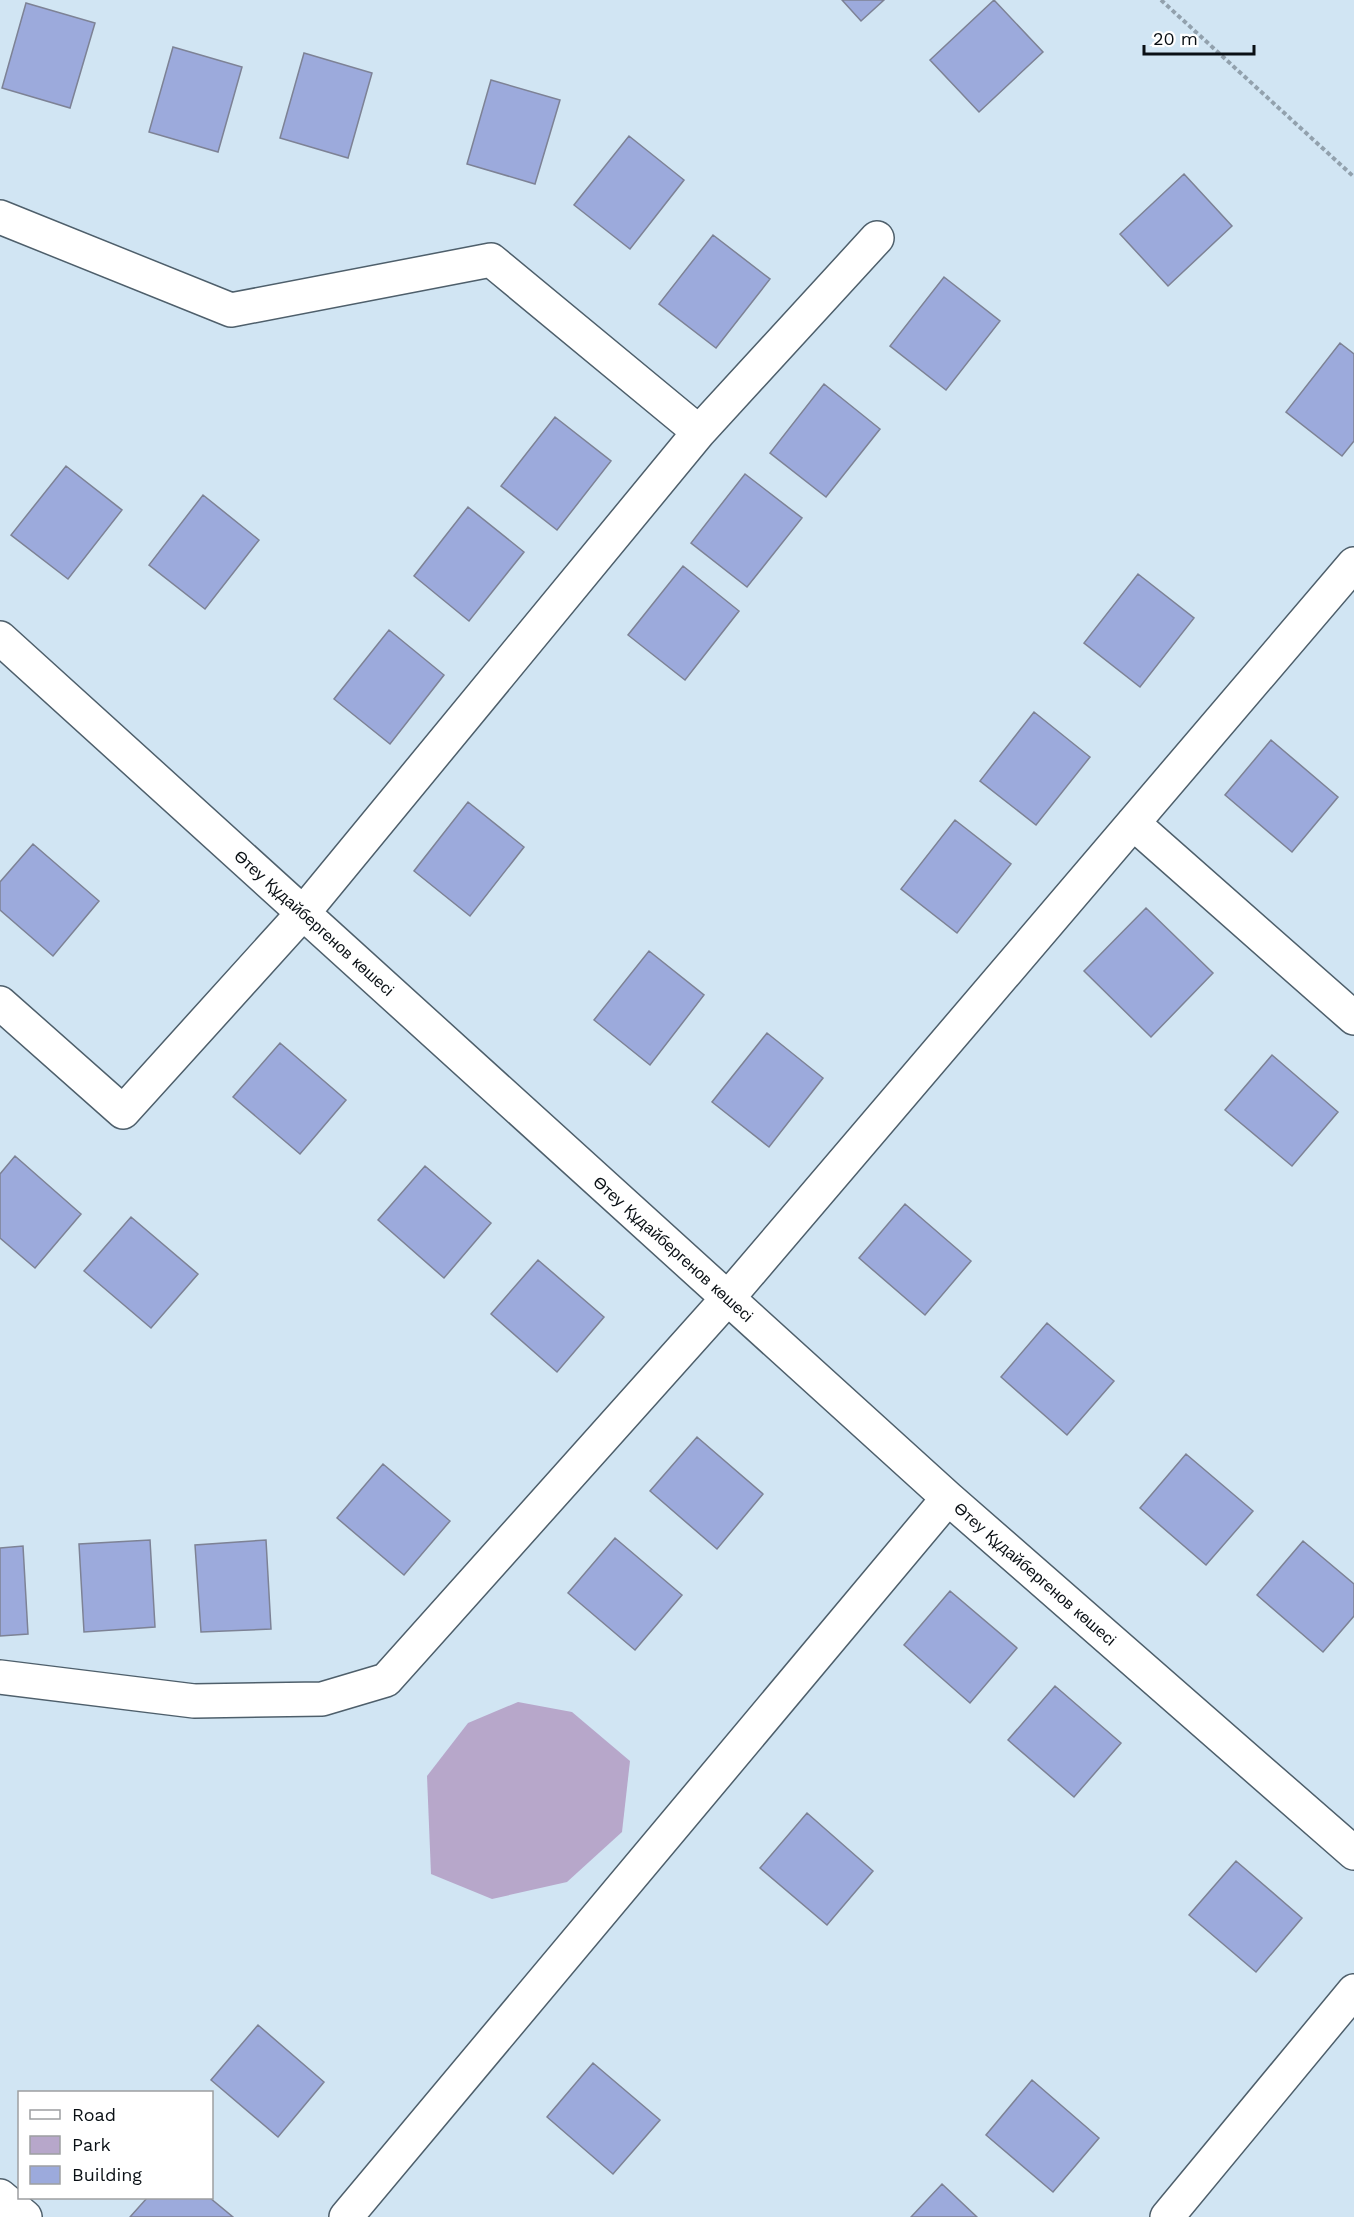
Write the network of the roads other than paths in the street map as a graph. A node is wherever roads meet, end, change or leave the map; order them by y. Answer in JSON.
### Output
{"nodes":[{"id":1,"x":0,"y":217,"type":"edge"},
{"id":2,"x":877,"y":238,"type":"dead end"},
{"id":3,"x":699,"y":432,"type":"junction"},
{"id":4,"x":1354,"y":564,"type":"edge"},
{"id":5,"x":0,"y":638,"type":"edge"},
{"id":6,"x":1133,"y":823,"type":"junction"},
{"id":7,"x":303,"y":913,"type":"junction"},
{"id":8,"x":0,"y":1003,"type":"edge"},
{"id":9,"x":1354,"y":1018,"type":"edge"},
{"id":10,"x":728,"y":1299,"type":"junction"},
{"id":11,"x":948,"y":1498,"type":"junction"},
{"id":12,"x":3,"y":1681,"type":"edge"},
{"id":13,"x":1354,"y":1853,"type":"edge"},
{"id":14,"x":1354,"y":1991,"type":"edge"},
{"id":15,"x":0,"y":2196,"type":"edge"},
{"id":16,"x":25,"y":2217,"type":"edge"},
{"id":17,"x":346,"y":2217,"type":"edge"},
{"id":18,"x":1167,"y":2217,"type":"edge"}],
"edges":[{"from":1,"to":3,"type":"street"},
{"from":2,"to":3,"type":"street"},
{"from":3,"to":7,"type":"street"},
{"from":4,"to":6,"type":"street"},
{"from":5,"to":7,"type":"street","name":"Өтеу Құдайбергенов көшесі"},
{"from":6,"to":9,"type":"street"},
{"from":6,"to":10,"type":"street"},
{"from":7,"to":8,"type":"street"},
{"from":7,"to":10,"type":"street","name":"Өтеу Құдайбергенов көшесі"},
{"from":10,"to":11,"type":"street","name":"Өтеу Құдайбергенов көшесі"},
{"from":10,"to":12,"type":"street"},
{"from":11,"to":13,"type":"street","name":"Өтеу Құдайбергенов көшесі"},
{"from":11,"to":17,"type":"street"},
{"from":14,"to":18,"type":"street"},
{"from":15,"to":16,"type":"street"}]}
